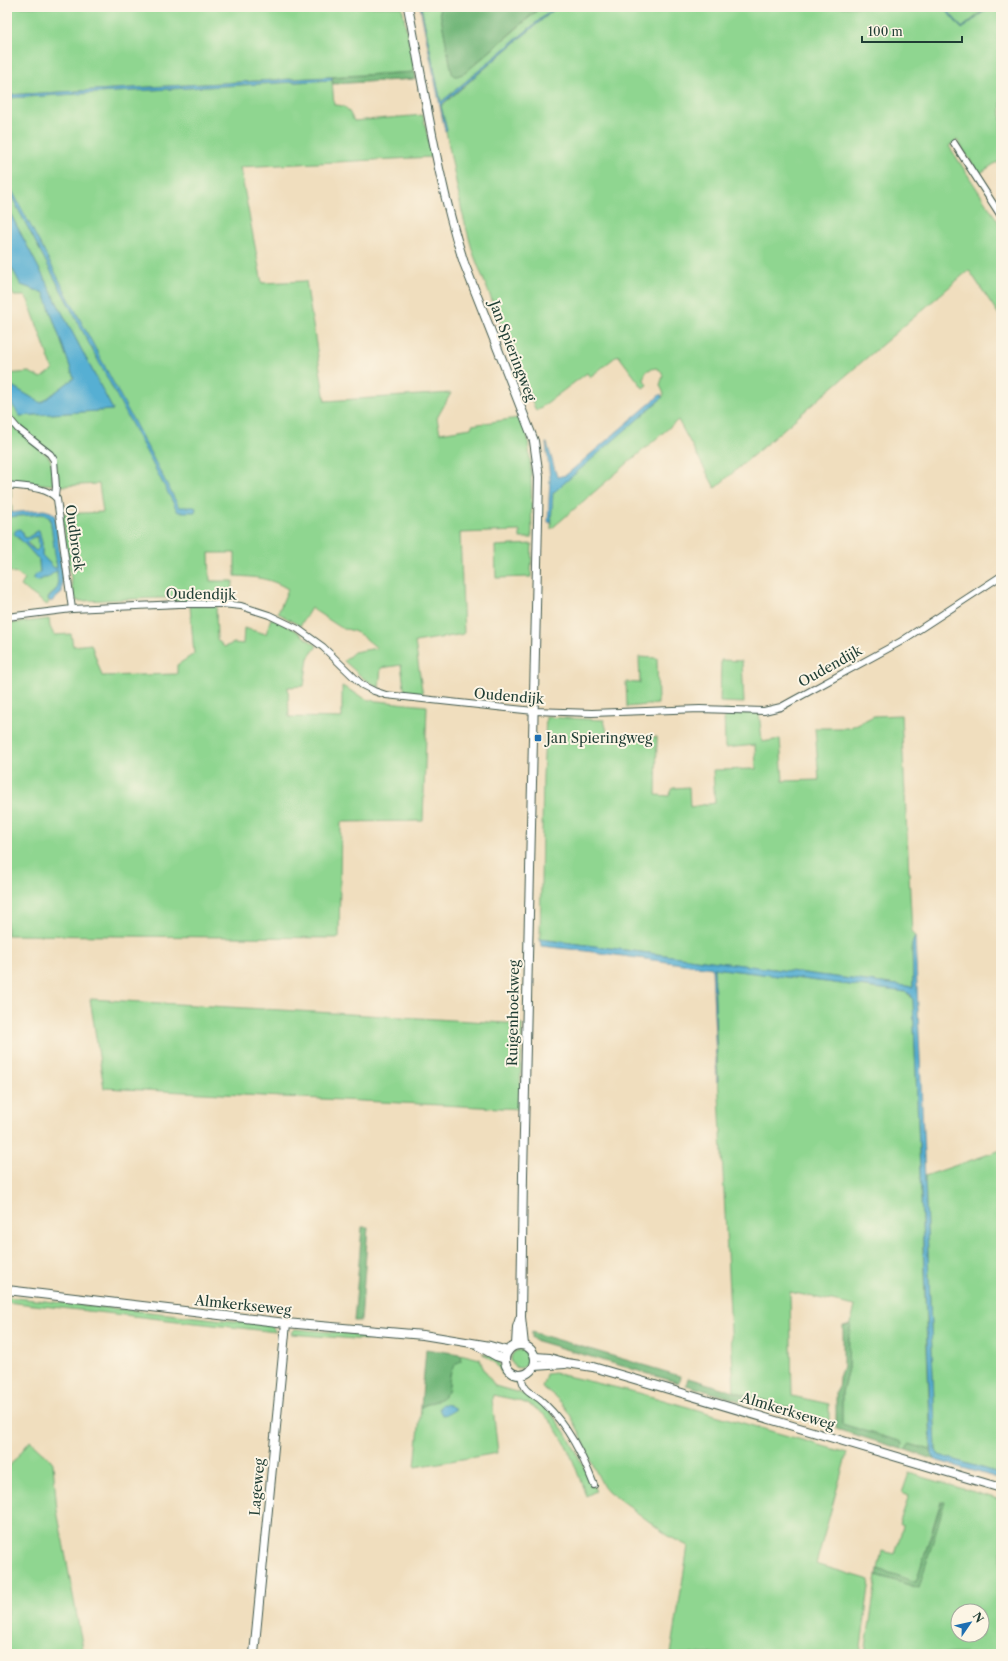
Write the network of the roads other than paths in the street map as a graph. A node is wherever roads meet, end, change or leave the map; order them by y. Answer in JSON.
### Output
{"nodes":[{"id":1,"x":408,"y":7,"type":"edge"},
{"id":2,"x":954,"y":143,"type":"dead end"},
{"id":3,"x":1001,"y":216,"type":"edge"},
{"id":4,"x":7,"y":416,"type":"edge"},
{"id":5,"x":7,"y":485,"type":"edge"},
{"id":6,"x":55,"y":496,"type":"junction"},
{"id":7,"x":1001,"y":576,"type":"edge"},
{"id":8,"x":72,"y":609,"type":"junction"},
{"id":9,"x":7,"y":617,"type":"edge"},
{"id":10,"x":534,"y":711,"type":"junction"},
{"id":11,"x":7,"y":1290,"type":"edge"},
{"id":12,"x":286,"y":1323,"type":"junction"},
{"id":13,"x":520,"y":1345,"type":"junction"},
{"id":14,"x":506,"y":1355,"type":"junction"},
{"id":15,"x":535,"y":1357,"type":"junction"},
{"id":16,"x":567,"y":1363,"type":"junction"},
{"id":17,"x":534,"y":1366,"type":"junction"},
{"id":18,"x":521,"y":1375,"type":"junction"},
{"id":19,"x":594,"y":1485,"type":"dead end"},
{"id":20,"x":1001,"y":1488,"type":"edge"},
{"id":21,"x":254,"y":1654,"type":"edge"}],
"edges":[{"from":1,"to":10,"type":"street","name":"Jan Spieringweg"},
{"from":2,"to":3,"type":"street"},
{"from":4,"to":6,"type":"street"},
{"from":5,"to":6,"type":"street","name":"Oudbroek"},
{"from":6,"to":8,"type":"street","name":"Oudbroek"},
{"from":7,"to":10,"type":"street","name":"Oudendijk"},
{"from":8,"to":9,"type":"street","name":"Oudendijk"},
{"from":8,"to":10,"type":"street","name":"Oudendijk"},
{"from":10,"to":13,"type":"street","name":"Ruigenhoekweg"},
{"from":11,"to":12,"type":"street","name":"Almkerkseweg"},
{"from":12,"to":14,"type":"street","name":"Almkerkseweg"},
{"from":12,"to":21,"type":"street","name":"Lageweg"},
{"from":13,"to":14,"type":"street"},
{"from":13,"to":15,"type":"street"},
{"from":14,"to":18,"type":"street"},
{"from":15,"to":16,"type":"street","name":"Almkerkseweg"},
{"from":15,"to":17,"type":"street"},
{"from":16,"to":17,"type":"street","name":"Almkerkseweg"},
{"from":16,"to":20,"type":"street","name":"Almkerkseweg"},
{"from":17,"to":18,"type":"street"},
{"from":18,"to":19,"type":"street"}]}
